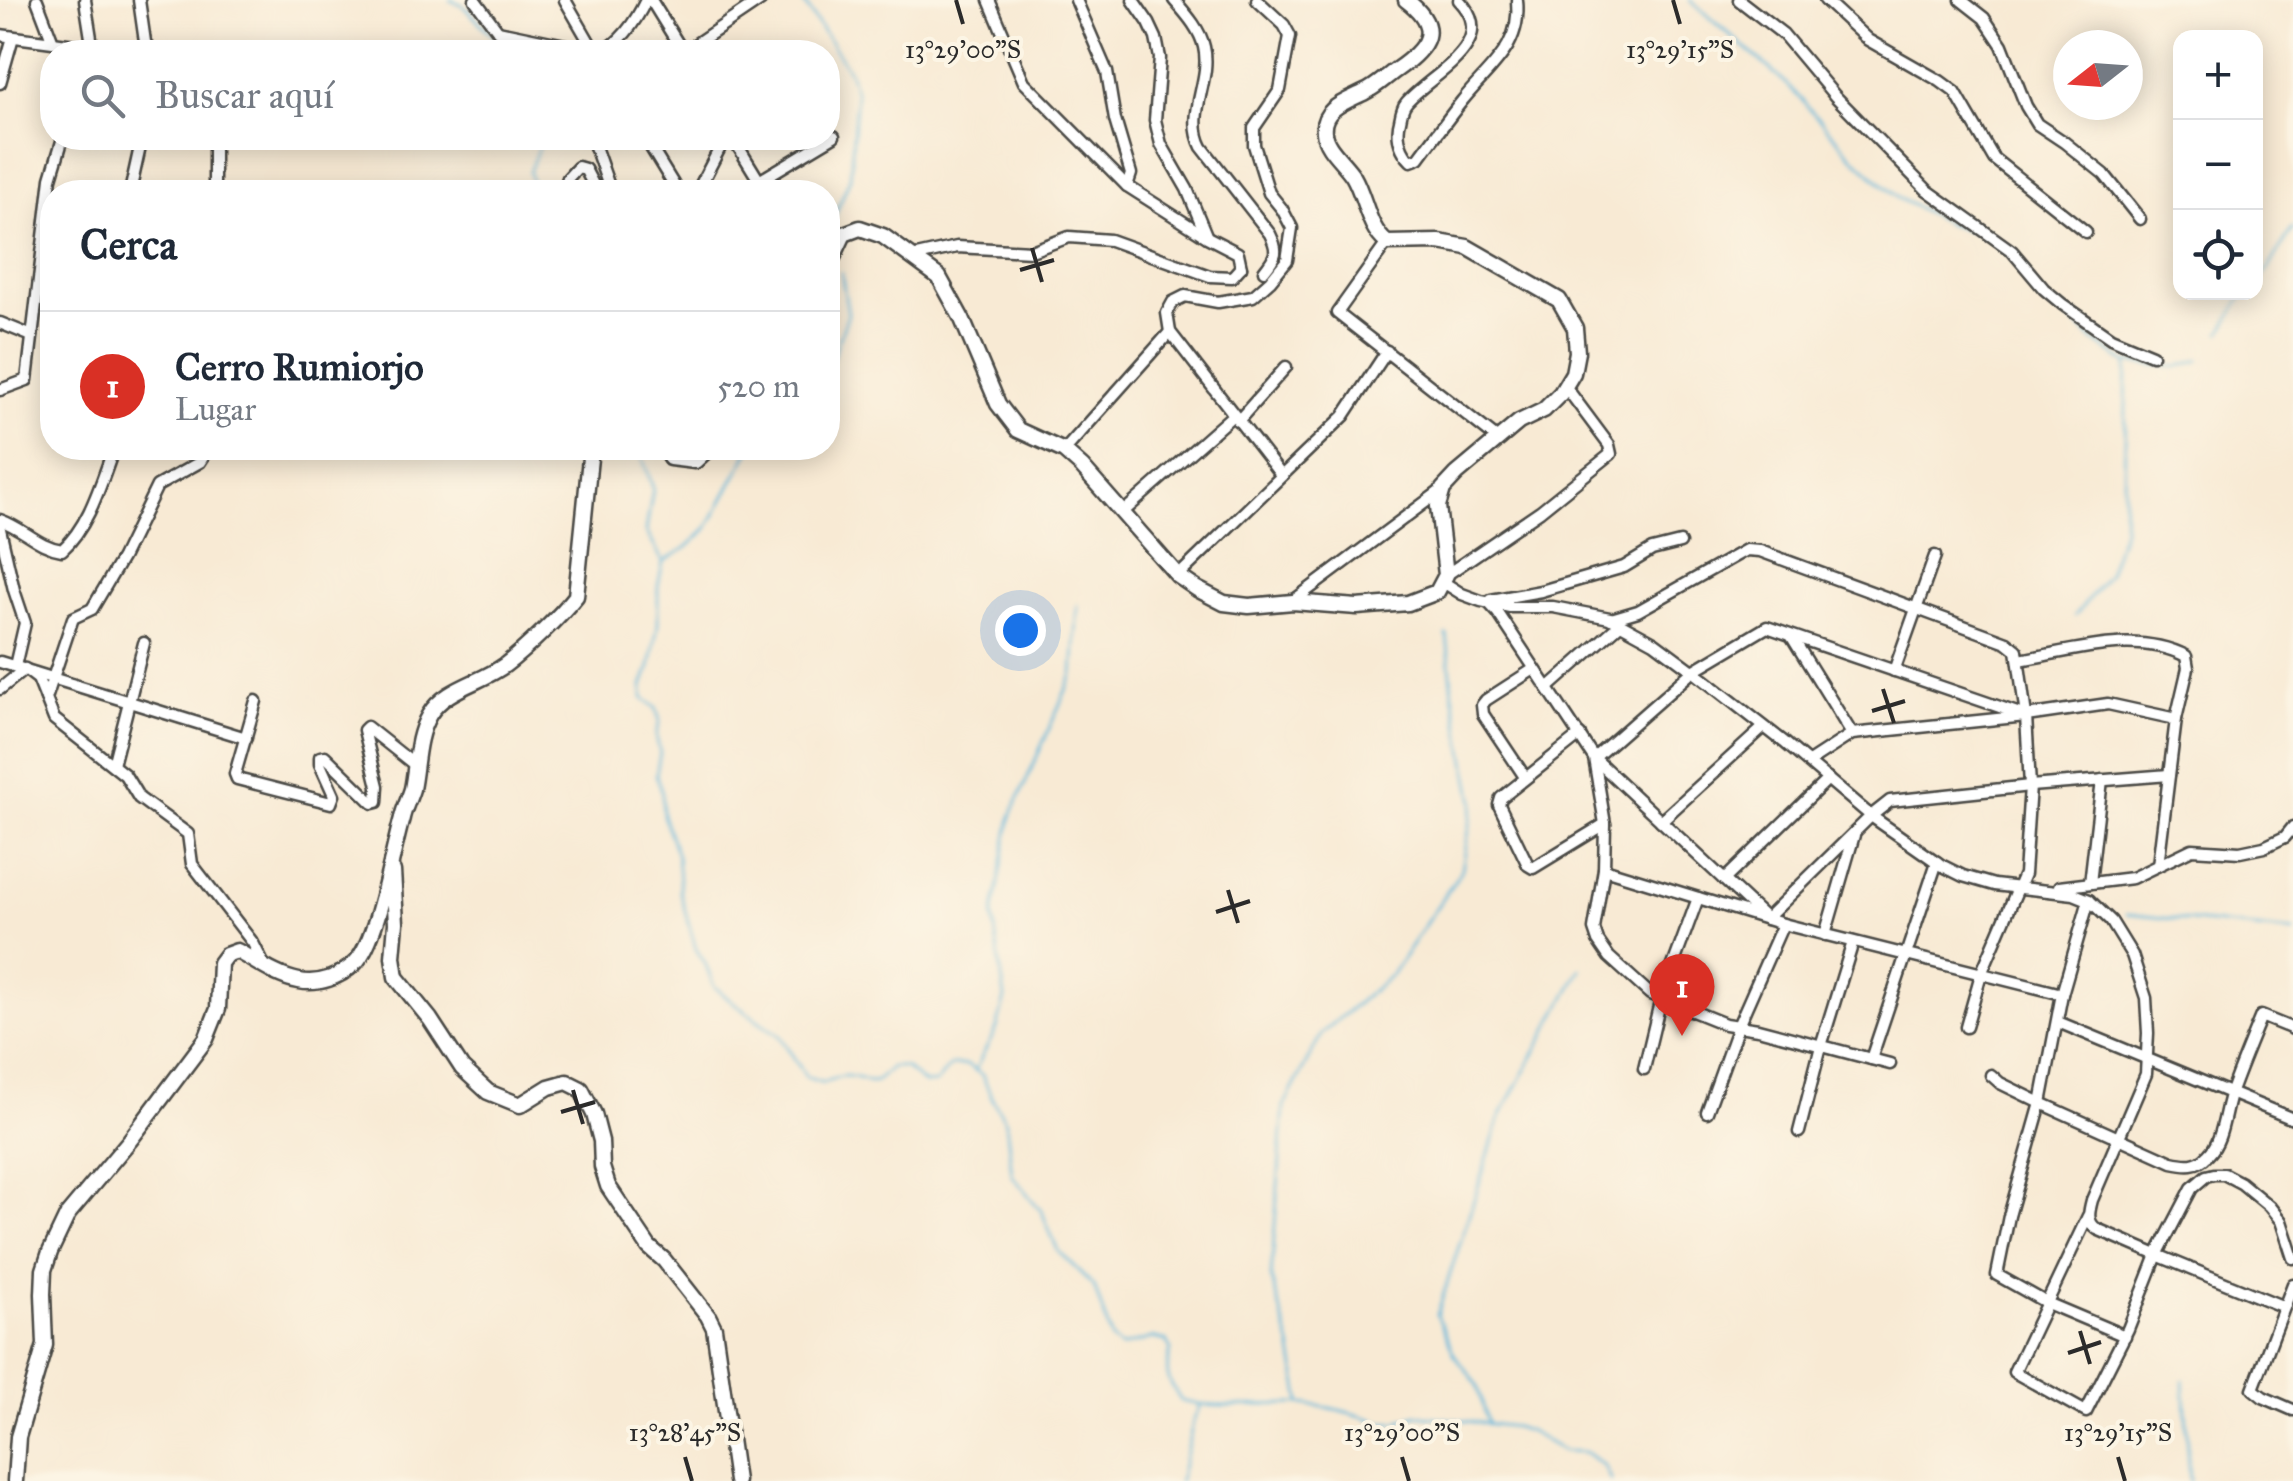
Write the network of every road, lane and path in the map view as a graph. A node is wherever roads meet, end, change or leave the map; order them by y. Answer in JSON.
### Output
{"nodes":[{"id":1,"x":37,"y":0,"type":"edge"},
{"id":2,"x":85,"y":0,"type":"edge"},
{"id":3,"x":139,"y":0,"type":"edge"},
{"id":4,"x":475,"y":0,"type":"edge"},
{"id":5,"x":565,"y":0,"type":"edge"},
{"id":6,"x":649,"y":0,"type":"edge"},
{"id":7,"x":761,"y":0,"type":"edge"},
{"id":8,"x":989,"y":0,"type":"edge"},
{"id":9,"x":1076,"y":0,"type":"edge"},
{"id":10,"x":1132,"y":0,"type":"edge"},
{"id":11,"x":1174,"y":0,"type":"edge"},
{"id":12,"x":1257,"y":0,"type":"edge"},
{"id":13,"x":1406,"y":0,"type":"edge"},
{"id":14,"x":1459,"y":0,"type":"edge"},
{"id":15,"x":1517,"y":0,"type":"edge"},
{"id":16,"x":1739,"y":0,"type":"edge"},
{"id":17,"x":1826,"y":0,"type":"edge"},
{"id":18,"x":1960,"y":0,"type":"edge"},
{"id":19,"x":498,"y":31,"type":"junction"},
{"id":20,"x":6,"y":36,"type":"edge"},
{"id":21,"x":40,"y":40,"type":"edge"},
{"id":22,"x":52,"y":40,"type":"edge"},
{"id":23,"x":90,"y":40,"type":"edge"},
{"id":24,"x":145,"y":40,"type":"edge"},
{"id":25,"x":507,"y":40,"type":"edge"},
{"id":26,"x":541,"y":40,"type":"edge"},
{"id":27,"x":590,"y":40,"type":"edge"},
{"id":28,"x":620,"y":40,"type":"edge"},
{"id":29,"x":675,"y":40,"type":"edge"},
{"id":30,"x":701,"y":40,"type":"edge"},
{"id":31,"x":0,"y":83,"type":"edge"},
{"id":32,"x":60,"y":150,"type":"edge"},
{"id":33,"x":139,"y":150,"type":"edge"},
{"id":34,"x":214,"y":150,"type":"edge"},
{"id":35,"x":596,"y":150,"type":"edge"},
{"id":36,"x":653,"y":150,"type":"edge"},
{"id":37,"x":719,"y":150,"type":"edge"},
{"id":38,"x":740,"y":150,"type":"edge"},
{"id":39,"x":811,"y":150,"type":"edge"},
{"id":40,"x":52,"y":180,"type":"edge"},
{"id":41,"x":133,"y":180,"type":"edge"},
{"id":42,"x":214,"y":180,"type":"edge"},
{"id":43,"x":567,"y":180,"type":"edge"},
{"id":44,"x":591,"y":180,"type":"edge"},
{"id":45,"x":607,"y":180,"type":"edge"},
{"id":46,"x":671,"y":180,"type":"edge"},
{"id":47,"x":703,"y":180,"type":"edge"},
{"id":48,"x":758,"y":180,"type":"edge"},
{"id":49,"x":761,"y":180,"type":"edge"},
{"id":50,"x":1127,"y":186,"type":"junction"},
{"id":51,"x":2140,"y":219,"type":"dead end"},
{"id":52,"x":2086,"y":232,"type":"dead end"},
{"id":53,"x":1206,"y":237,"type":"junction"},
{"id":54,"x":840,"y":242,"type":"edge"},
{"id":55,"x":1388,"y":244,"type":"junction"},
{"id":56,"x":912,"y":257,"type":"junction"},
{"id":57,"x":1241,"y":267,"type":"junction"},
{"id":58,"x":40,"y":273,"type":"edge"},
{"id":59,"x":1267,"y":276,"type":"junction"},
{"id":60,"x":0,"y":323,"type":"edge"},
{"id":61,"x":1170,"y":332,"type":"junction"},
{"id":62,"x":32,"y":336,"type":"junction"},
{"id":63,"x":1387,"y":351,"type":"junction"},
{"id":64,"x":2152,"y":355,"type":"dead end"},
{"id":65,"x":1286,"y":367,"type":"dead end"},
{"id":66,"x":1565,"y":386,"type":"junction"},
{"id":67,"x":0,"y":390,"type":"edge"},
{"id":68,"x":1236,"y":418,"type":"junction"},
{"id":69,"x":1499,"y":440,"type":"junction"},
{"id":70,"x":1064,"y":451,"type":"junction"},
{"id":71,"x":109,"y":460,"type":"edge"},
{"id":72,"x":201,"y":460,"type":"edge"},
{"id":73,"x":590,"y":460,"type":"edge"},
{"id":74,"x":1281,"y":475,"type":"junction"},
{"id":75,"x":1443,"y":489,"type":"junction"},
{"id":76,"x":1122,"y":513,"type":"junction"},
{"id":77,"x":0,"y":520,"type":"edge"},
{"id":78,"x":0,"y":529,"type":"edge"},
{"id":79,"x":1680,"y":542,"type":"dead end"},
{"id":80,"x":1935,"y":556,"type":"dead end"},
{"id":81,"x":1178,"y":576,"type":"junction"},
{"id":82,"x":1445,"y":578,"type":"junction"},
{"id":83,"x":1487,"y":601,"type":"junction"},
{"id":84,"x":1292,"y":602,"type":"junction"},
{"id":85,"x":1916,"y":608,"type":"junction"},
{"id":86,"x":1615,"y":622,"type":"junction"},
{"id":87,"x":1791,"y":636,"type":"junction"},
{"id":88,"x":144,"y":643,"type":"dead end"},
{"id":89,"x":2020,"y":660,"type":"junction"},
{"id":90,"x":0,"y":662,"type":"edge"},
{"id":91,"x":20,"y":668,"type":"junction"},
{"id":92,"x":1534,"y":669,"type":"junction"},
{"id":93,"x":1894,"y":670,"type":"junction"},
{"id":94,"x":1693,"y":671,"type":"junction"},
{"id":95,"x":52,"y":678,"type":"junction"},
{"id":96,"x":1548,"y":688,"type":"junction"},
{"id":97,"x":0,"y":689,"type":"edge"},
{"id":98,"x":46,"y":698,"type":"junction"},
{"id":99,"x":256,"y":701,"type":"dead end"},
{"id":100,"x":129,"y":702,"type":"junction"},
{"id":101,"x":2026,"y":716,"type":"junction"},
{"id":102,"x":2176,"y":720,"type":"junction"},
{"id":103,"x":1764,"y":727,"type":"junction"},
{"id":104,"x":1852,"y":734,"type":"junction"},
{"id":105,"x":1580,"y":735,"type":"junction"},
{"id":106,"x":246,"y":738,"type":"junction"},
{"id":107,"x":1594,"y":758,"type":"junction"},
{"id":108,"x":1809,"y":762,"type":"junction"},
{"id":109,"x":112,"y":766,"type":"junction"},
{"id":110,"x":416,"y":766,"type":"junction"},
{"id":111,"x":2169,"y":775,"type":"junction"},
{"id":112,"x":1525,"y":778,"type":"junction"},
{"id":113,"x":1828,"y":779,"type":"junction"},
{"id":114,"x":2102,"y":780,"type":"junction"},
{"id":115,"x":2030,"y":786,"type":"junction"},
{"id":116,"x":1871,"y":816,"type":"junction"},
{"id":117,"x":1661,"y":821,"type":"junction"},
{"id":118,"x":1605,"y":824,"type":"junction"},
{"id":119,"x":2293,"y":827,"type":"edge"},
{"id":120,"x":1856,"y":830,"type":"junction"},
{"id":121,"x":392,"y":860,"type":"junction"},
{"id":122,"x":1937,"y":862,"type":"junction"},
{"id":123,"x":2158,"y":865,"type":"junction"},
{"id":124,"x":1604,"y":869,"type":"junction"},
{"id":125,"x":1724,"y":880,"type":"junction"},
{"id":126,"x":2090,"y":883,"type":"junction"},
{"id":127,"x":2016,"y":887,"type":"junction"},
{"id":128,"x":2043,"y":889,"type":"junction"},
{"id":129,"x":1698,"y":898,"type":"junction"},
{"id":130,"x":2089,"y":900,"type":"junction"},
{"id":131,"x":1766,"y":919,"type":"junction"},
{"id":132,"x":1782,"y":924,"type":"junction"},
{"id":133,"x":1825,"y":935,"type":"junction"},
{"id":134,"x":1853,"y":942,"type":"junction"},
{"id":135,"x":1907,"y":956,"type":"junction"},
{"id":136,"x":264,"y":966,"type":"junction"},
{"id":137,"x":1981,"y":974,"type":"junction"},
{"id":138,"x":2062,"y":994,"type":"junction"},
{"id":139,"x":1661,"y":998,"type":"junction"},
{"id":140,"x":2058,"y":1022,"type":"junction"},
{"id":141,"x":1738,"y":1026,"type":"junction"},
{"id":142,"x":1966,"y":1027,"type":"dead end"},
{"id":143,"x":2293,"y":1030,"type":"edge"},
{"id":144,"x":1821,"y":1046,"type":"junction"},
{"id":145,"x":2148,"y":1058,"type":"junction"},
{"id":146,"x":1871,"y":1059,"type":"junction"},
{"id":147,"x":1890,"y":1064,"type":"dead end"},
{"id":148,"x":1644,"y":1070,"type":"dead end"},
{"id":149,"x":1991,"y":1075,"type":"dead end"},
{"id":150,"x":2230,"y":1093,"type":"junction"},
{"id":151,"x":2042,"y":1102,"type":"junction"},
{"id":152,"x":1707,"y":1112,"type":"dead end"},
{"id":153,"x":2293,"y":1119,"type":"edge"},
{"id":154,"x":1799,"y":1132,"type":"dead end"},
{"id":155,"x":2118,"y":1137,"type":"junction"},
{"id":156,"x":2088,"y":1215,"type":"junction"},
{"id":157,"x":2157,"y":1255,"type":"junction"},
{"id":158,"x":2293,"y":1258,"type":"edge"},
{"id":159,"x":2293,"y":1284,"type":"edge"},
{"id":160,"x":2047,"y":1303,"type":"junction"},
{"id":161,"x":2284,"y":1307,"type":"junction"},
{"id":162,"x":2125,"y":1336,"type":"junction"},
{"id":163,"x":2293,"y":1410,"type":"edge"},
{"id":164,"x":15,"y":1481,"type":"edge"},
{"id":165,"x":736,"y":1481,"type":"edge"}],
"edges":[{"from":1,"to":22,"type":"street"},
{"from":2,"to":23,"type":"street"},
{"from":3,"to":24,"type":"street"},
{"from":4,"to":19,"type":"street"},
{"from":5,"to":27,"type":"street"},
{"from":6,"to":28,"type":"street"},
{"from":6,"to":29,"type":"street"},
{"from":7,"to":30,"type":"street"},
{"from":8,"to":50,"type":"street"},
{"from":9,"to":50,"type":"street"},
{"from":10,"to":53,"type":"street"},
{"from":11,"to":59,"type":"street"},
{"from":12,"to":59,"type":"street"},
{"from":13,"to":55,"type":"main road"},
{"from":14,"to":15,"type":"street"},
{"from":16,"to":64,"type":"street"},
{"from":17,"to":52,"type":"street"},
{"from":18,"to":51,"type":"street"},
{"from":19,"to":25,"type":"street"},
{"from":19,"to":26,"type":"street"},
{"from":20,"to":21,"type":"street"},
{"from":20,"to":31,"type":"street"},
{"from":32,"to":40,"type":"street"},
{"from":33,"to":41,"type":"street"},
{"from":34,"to":42,"type":"street"},
{"from":35,"to":45,"type":"street"},
{"from":36,"to":46,"type":"street"},
{"from":37,"to":47,"type":"street"},
{"from":38,"to":48,"type":"street"},
{"from":39,"to":49,"type":"street"},
{"from":43,"to":44,"type":"street"},
{"from":50,"to":53,"type":"street"},
{"from":53,"to":57,"type":"street"},
{"from":54,"to":56,"type":"main road"},
{"from":55,"to":63,"type":"street"},
{"from":55,"to":66,"type":"main road"},
{"from":56,"to":57,"type":"street"},
{"from":56,"to":70,"type":"main road"},
{"from":57,"to":59,"type":"street"},
{"from":58,"to":62,"type":"street"},
{"from":59,"to":61,"type":"street"},
{"from":60,"to":62,"type":"street"},
{"from":61,"to":68,"type":"street"},
{"from":61,"to":70,"type":"street"},
{"from":62,"to":67,"type":"street"},
{"from":63,"to":69,"type":"street"},
{"from":63,"to":74,"type":"street"},
{"from":65,"to":68,"type":"street"},
{"from":66,"to":69,"type":"main road"},
{"from":66,"to":82,"type":"street"},
{"from":68,"to":74,"type":"street"},
{"from":68,"to":76,"type":"street"},
{"from":69,"to":75,"type":"main road"},
{"from":70,"to":76,"type":"main road"},
{"from":71,"to":77,"type":"street"},
{"from":72,"to":95,"type":"street"},
{"from":73,"to":110,"type":"main road"},
{"from":74,"to":81,"type":"street"},
{"from":75,"to":82,"type":"main road"},
{"from":75,"to":84,"type":"street"},
{"from":76,"to":81,"type":"main road"},
{"from":78,"to":91,"type":"street"},
{"from":79,"to":83,"type":"street"},
{"from":80,"to":85,"type":"street"},
{"from":81,"to":84,"type":"main road"},
{"from":82,"to":83,"type":"street"},
{"from":82,"to":84,"type":"main road"},
{"from":83,"to":86,"type":"street"},
{"from":83,"to":92,"type":"street"},
{"from":85,"to":86,"type":"street"},
{"from":85,"to":89,"type":"street"},
{"from":85,"to":93,"type":"street"},
{"from":86,"to":94,"type":"street"},
{"from":86,"to":96,"type":"street"},
{"from":87,"to":93,"type":"street"},
{"from":87,"to":94,"type":"street"},
{"from":87,"to":104,"type":"street"},
{"from":88,"to":100,"type":"street"},
{"from":89,"to":101,"type":"street"},
{"from":89,"to":102,"type":"street"},
{"from":90,"to":91,"type":"street"},
{"from":91,"to":95,"type":"street"},
{"from":91,"to":97,"type":"street"},
{"from":91,"to":98,"type":"street"},
{"from":92,"to":96,"type":"street"},
{"from":92,"to":112,"type":"street"},
{"from":93,"to":101,"type":"street"},
{"from":94,"to":103,"type":"street"},
{"from":94,"to":107,"type":"street"},
{"from":95,"to":98,"type":"street"},
{"from":95,"to":100,"type":"street"},
{"from":96,"to":105,"type":"street"},
{"from":98,"to":109,"type":"street"},
{"from":99,"to":106,"type":"street"},
{"from":100,"to":106,"type":"street"},
{"from":100,"to":109,"type":"street"},
{"from":101,"to":102,"type":"street"},
{"from":101,"to":104,"type":"street"},
{"from":101,"to":115,"type":"street"},
{"from":102,"to":111,"type":"street"},
{"from":103,"to":108,"type":"street"},
{"from":103,"to":117,"type":"street"},
{"from":104,"to":108,"type":"street"},
{"from":105,"to":107,"type":"street"},
{"from":105,"to":112,"type":"street"},
{"from":106,"to":110,"type":"street"},
{"from":107,"to":117,"type":"street"},
{"from":107,"to":118,"type":"street"},
{"from":108,"to":113,"type":"street"},
{"from":109,"to":136,"type":"street"},
{"from":110,"to":121,"type":"main road"},
{"from":111,"to":114,"type":"street"},
{"from":111,"to":123,"type":"street"},
{"from":112,"to":118,"type":"street"},
{"from":113,"to":116,"type":"street"},
{"from":113,"to":125,"type":"street"},
{"from":114,"to":115,"type":"street"},
{"from":114,"to":126,"type":"street"},
{"from":115,"to":116,"type":"street"},
{"from":115,"to":127,"type":"street"},
{"from":116,"to":120,"type":"street"},
{"from":116,"to":122,"type":"street"},
{"from":117,"to":125,"type":"street"},
{"from":118,"to":124,"type":"street"},
{"from":119,"to":123,"type":"street"},
{"from":120,"to":131,"type":"street"},
{"from":120,"to":133,"type":"street"},
{"from":121,"to":136,"type":"main road"},
{"from":121,"to":165,"type":"main road"},
{"from":122,"to":127,"type":"street"},
{"from":122,"to":135,"type":"street"},
{"from":123,"to":126,"type":"street"},
{"from":124,"to":129,"type":"street"},
{"from":124,"to":139,"type":"street"},
{"from":125,"to":131,"type":"street"},
{"from":126,"to":128,"type":"street"},
{"from":127,"to":128,"type":"street"},
{"from":127,"to":137,"type":"street"},
{"from":128,"to":130,"type":"street"},
{"from":129,"to":131,"type":"street"},
{"from":129,"to":139,"type":"street"},
{"from":130,"to":138,"type":"street"},
{"from":130,"to":145,"type":"street"},
{"from":131,"to":132,"type":"street"},
{"from":132,"to":133,"type":"street"},
{"from":132,"to":141,"type":"street"},
{"from":133,"to":134,"type":"street"},
{"from":134,"to":135,"type":"street"},
{"from":134,"to":144,"type":"street"},
{"from":135,"to":137,"type":"street"},
{"from":135,"to":146,"type":"street"},
{"from":136,"to":164,"type":"main road"},
{"from":137,"to":138,"type":"street"},
{"from":137,"to":142,"type":"street"},
{"from":138,"to":140,"type":"street"},
{"from":139,"to":141,"type":"street"},
{"from":139,"to":148,"type":"street"},
{"from":140,"to":145,"type":"street"},
{"from":140,"to":151,"type":"street"},
{"from":141,"to":144,"type":"street"},
{"from":141,"to":152,"type":"street"},
{"from":143,"to":150,"type":"street"},
{"from":144,"to":146,"type":"street"},
{"from":144,"to":154,"type":"street"},
{"from":145,"to":150,"type":"street"},
{"from":145,"to":155,"type":"street"},
{"from":146,"to":147,"type":"street"},
{"from":149,"to":151,"type":"street"},
{"from":150,"to":153,"type":"street"},
{"from":150,"to":155,"type":"street"},
{"from":151,"to":155,"type":"street"},
{"from":151,"to":160,"type":"street"},
{"from":155,"to":156,"type":"street"},
{"from":156,"to":157,"type":"street"},
{"from":156,"to":160,"type":"street"},
{"from":157,"to":158,"type":"street"},
{"from":157,"to":161,"type":"street"},
{"from":157,"to":162,"type":"street"},
{"from":159,"to":161,"type":"street"},
{"from":160,"to":162,"type":"street"},
{"from":160,"to":162,"type":"street"},
{"from":161,"to":163,"type":"street"}]}
